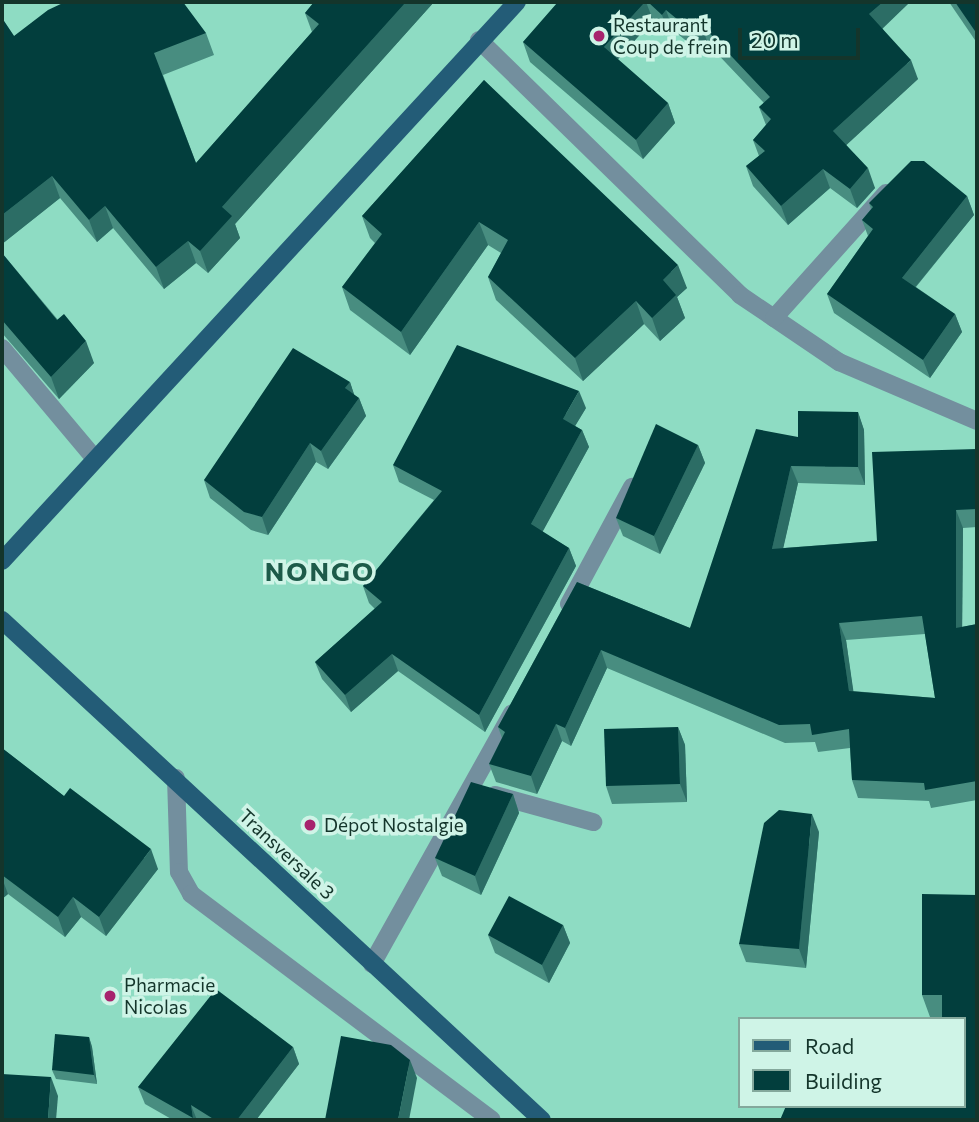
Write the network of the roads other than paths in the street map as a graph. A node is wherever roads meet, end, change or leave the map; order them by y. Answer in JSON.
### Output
{"nodes":[{"id":1,"x":517,"y":2,"type":"edge"},
{"id":2,"x":479,"y":40,"type":"junction"},
{"id":3,"x":897,"y":181,"type":"edge"},
{"id":4,"x":774,"y":318,"type":"junction"},
{"id":5,"x":2,"y":348,"type":"edge"},
{"id":6,"x":977,"y":421,"type":"edge"},
{"id":7,"x":95,"y":459,"type":"junction"},
{"id":8,"x":644,"y":464,"type":"edge"},
{"id":9,"x":2,"y":561,"type":"edge"},
{"id":10,"x":561,"y":619,"type":"edge"},
{"id":11,"x":2,"y":620,"type":"edge"},
{"id":12,"x":523,"y":691,"type":"edge"},
{"id":13,"x":176,"y":778,"type":"junction"},
{"id":14,"x":472,"y":786,"type":"junction"},
{"id":15,"x":593,"y":822,"type":"dead end"},
{"id":16,"x":372,"y":964,"type":"junction"},
{"id":17,"x":492,"y":1120,"type":"edge"},
{"id":18,"x":542,"y":1120,"type":"edge"}],
"edges":[{"from":1,"to":2,"type":"main road"},
{"from":2,"to":4,"type":"street"},
{"from":2,"to":7,"type":"main road"},
{"from":3,"to":4,"type":"street"},
{"from":4,"to":6,"type":"street"},
{"from":5,"to":7,"type":"street"},
{"from":7,"to":9,"type":"main road"},
{"from":8,"to":10,"type":"street"},
{"from":11,"to":13,"type":"main road","name":"Transversale 3"},
{"from":12,"to":14,"type":"street"},
{"from":13,"to":16,"type":"main road","name":"Transversale 3"},
{"from":13,"to":17,"type":"street"},
{"from":14,"to":15,"type":"street"},
{"from":14,"to":16,"type":"street"},
{"from":16,"to":18,"type":"main road","name":"Transversale 3"}]}
